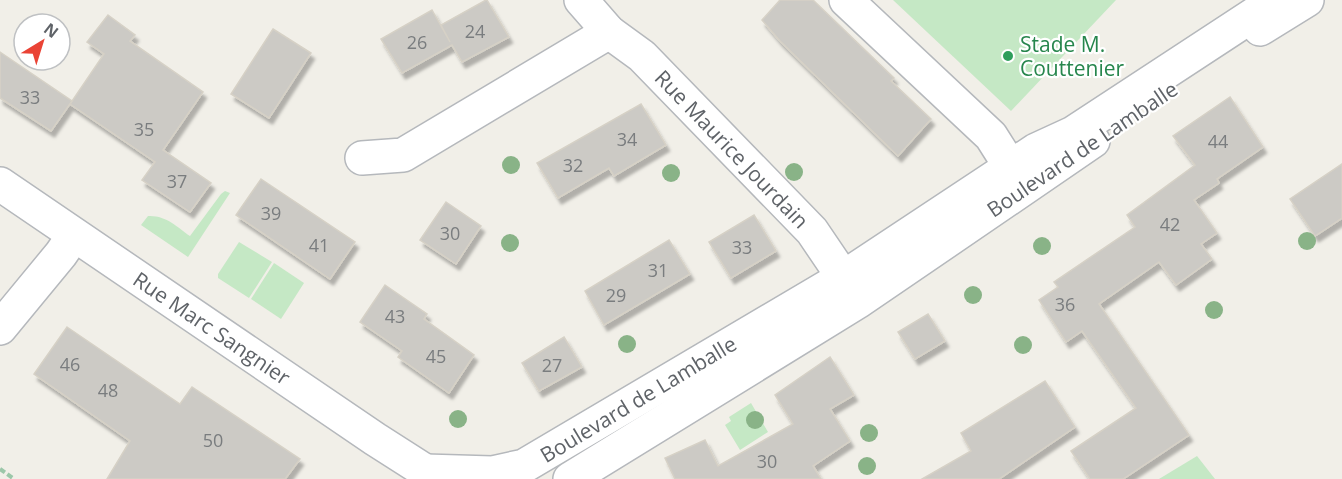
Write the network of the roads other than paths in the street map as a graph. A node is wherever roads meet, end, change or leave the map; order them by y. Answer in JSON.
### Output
{"nodes":[{"id":1,"x":580,"y":0,"type":"edge"},
{"id":2,"x":846,"y":0,"type":"edge"},
{"id":3,"x":1276,"y":0,"type":"edge"},
{"id":4,"x":1307,"y":0,"type":"edge"},
{"id":5,"x":609,"y":32,"type":"junction"},
{"id":6,"x":362,"y":158,"type":"dead end"},
{"id":7,"x":1010,"y":166,"type":"junction"},
{"id":8,"x":0,"y":184,"type":"edge"},
{"id":9,"x":74,"y":235,"type":"junction"},
{"id":10,"x":852,"y":289,"type":"junction"},
{"id":11,"x":0,"y":328,"type":"edge"},
{"id":12,"x":427,"y":475,"type":"edge"},
{"id":13,"x":570,"y":479,"type":"edge"}],
"edges":[{"from":1,"to":5,"type":"street","name":"Rue Maurice Jourdain"},
{"from":2,"to":7,"type":"street"},
{"from":3,"to":7,"type":"street","name":"Boulevard de Lamballe"},
{"from":4,"to":10,"type":"street","name":"Boulevard de Lamballe"},
{"from":5,"to":6,"type":"street"},
{"from":5,"to":10,"type":"street","name":"Rue Maurice Jourdain"},
{"from":7,"to":10,"type":"street","name":"Boulevard de Lamballe"},
{"from":8,"to":9,"type":"street","name":"Rue Marc Sangnier"},
{"from":9,"to":11,"type":"street"},
{"from":9,"to":12,"type":"street","name":"Rue Marc Sangnier"},
{"from":10,"to":12,"type":"street","name":"Boulevard de Lamballe"},
{"from":10,"to":13,"type":"street","name":"Boulevard de Lamballe"}]}
